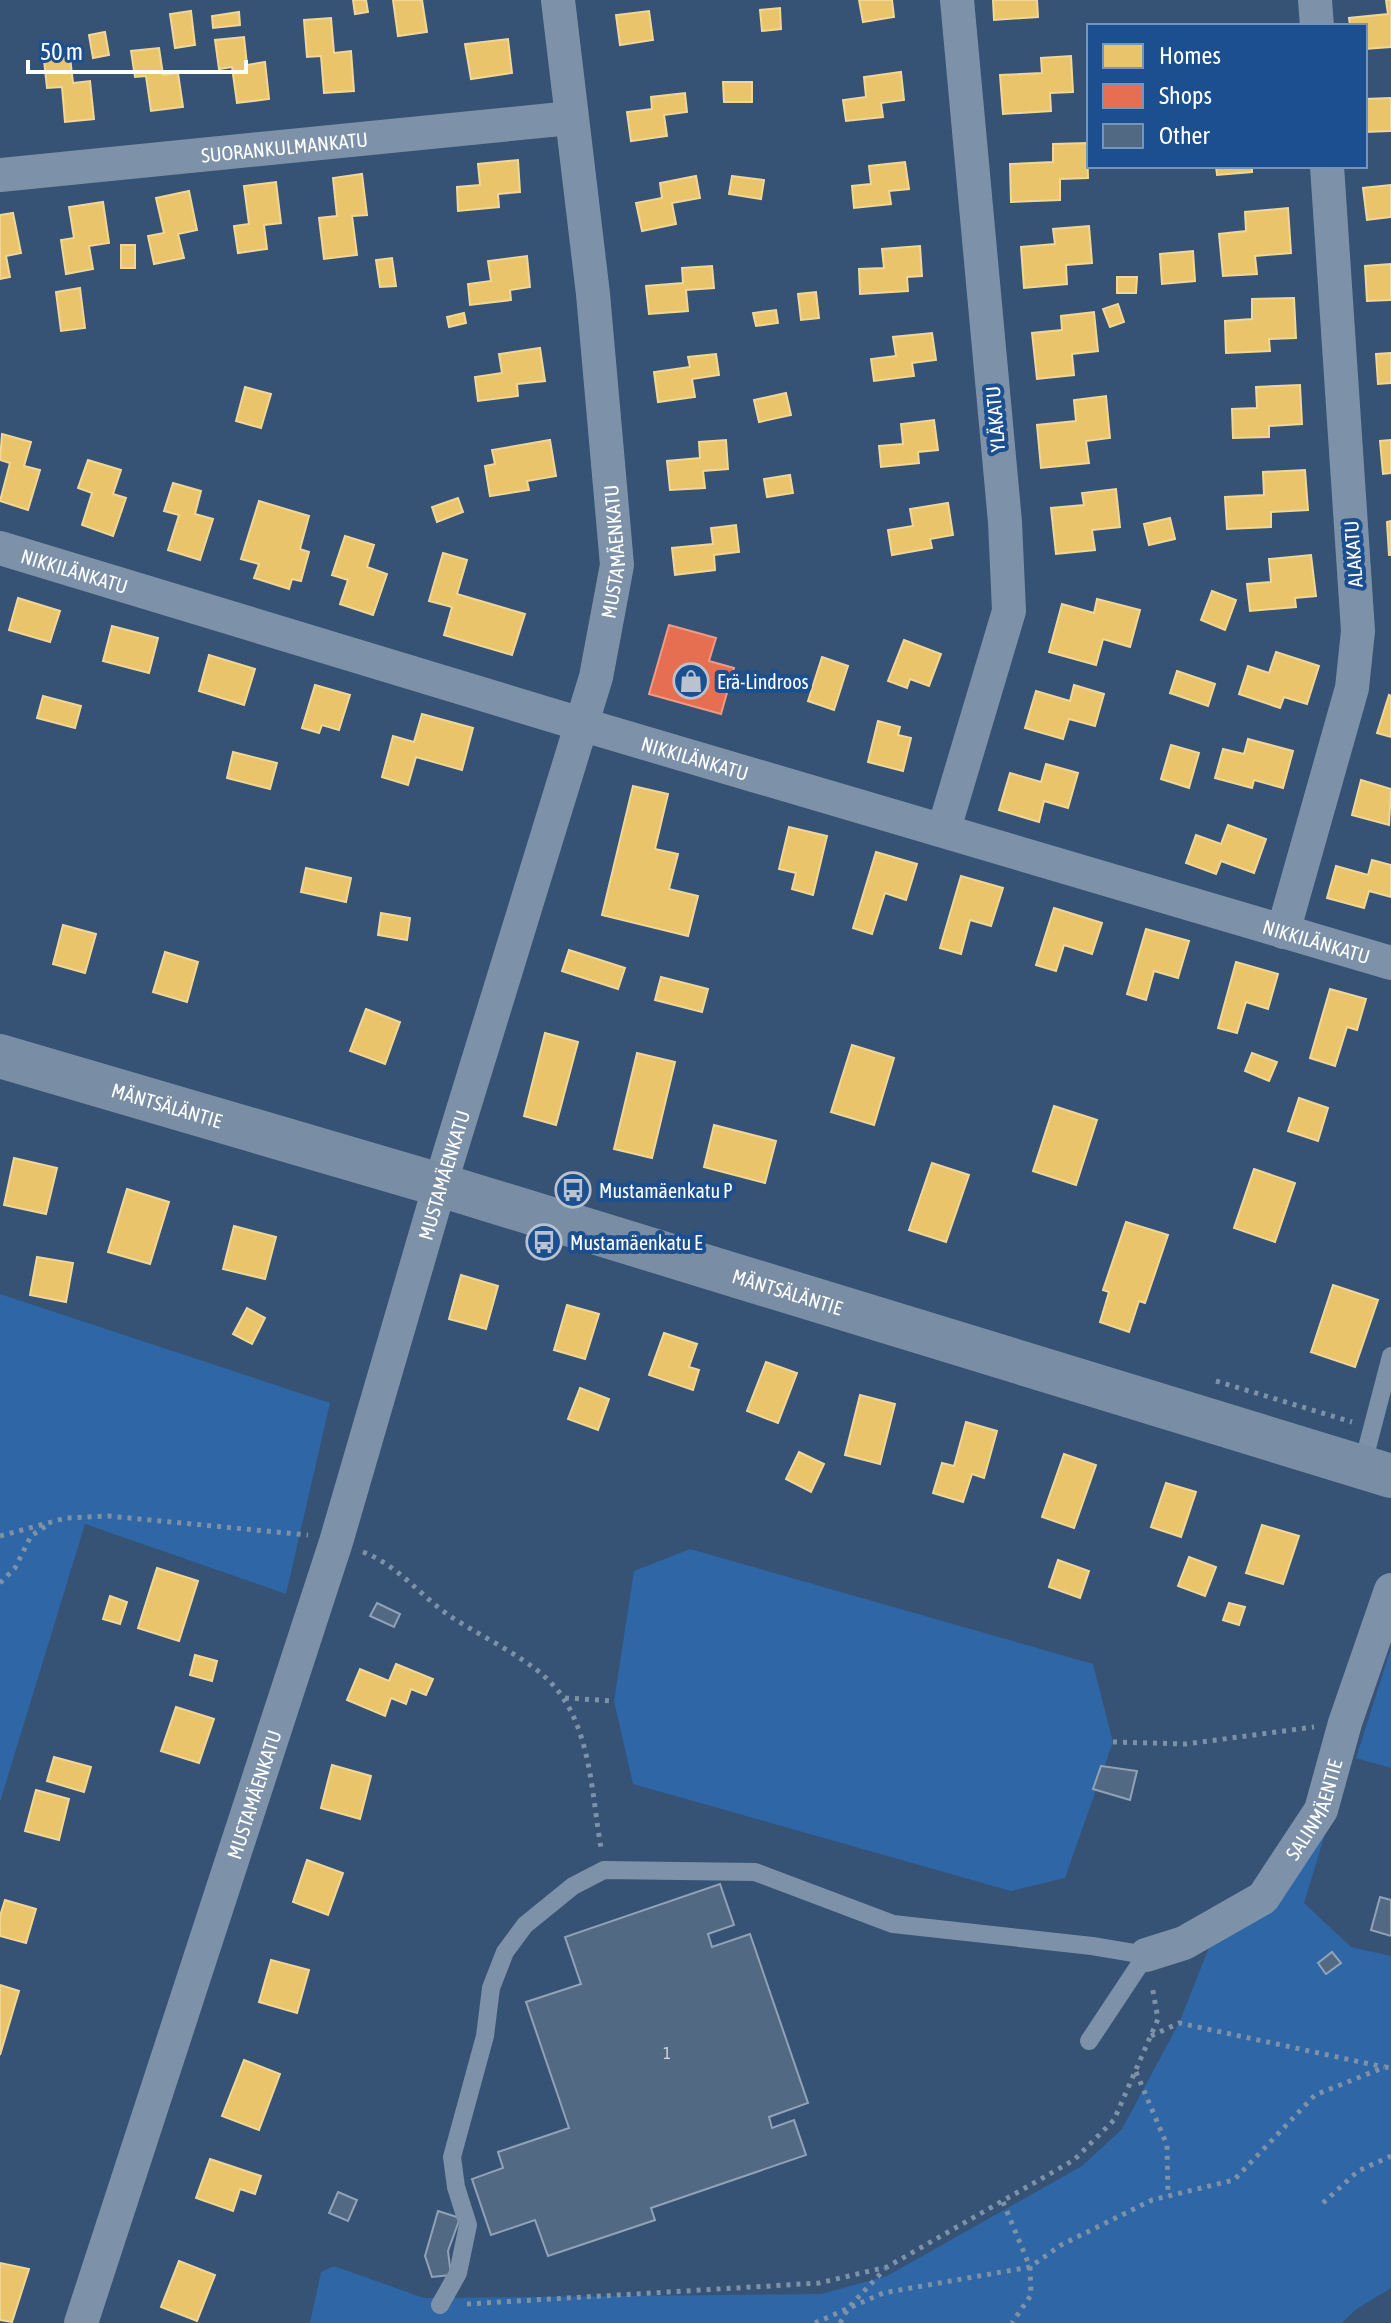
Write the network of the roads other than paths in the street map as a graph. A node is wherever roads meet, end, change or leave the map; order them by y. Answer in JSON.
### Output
{"nodes":[{"id":1,"x":558,"y":0,"type":"edge"},
{"id":2,"x":957,"y":0,"type":"edge"},
{"id":3,"x":1315,"y":0,"type":"edge"},
{"id":4,"x":1317,"y":24,"type":"edge"},
{"id":5,"x":571,"y":118,"type":"junction"},
{"id":6,"x":1327,"y":168,"type":"edge"},
{"id":7,"x":0,"y":175,"type":"edge"},
{"id":8,"x":0,"y":548,"type":"edge"},
{"id":9,"x":582,"y":723,"type":"junction"},
{"id":10,"x":944,"y":829,"type":"junction"},
{"id":11,"x":1283,"y":932,"type":"junction"},
{"id":12,"x":1391,"y":963,"type":"edge"},
{"id":13,"x":0,"y":1056,"type":"edge"},
{"id":14,"x":440,"y":1185,"type":"junction"},
{"id":15,"x":1391,"y":1356,"type":"edge"},
{"id":16,"x":1376,"y":1471,"type":"edge"},
{"id":17,"x":1391,"y":1590,"type":"edge"},
{"id":18,"x":1146,"y":1955,"type":"junction"},
{"id":19,"x":1089,"y":2041,"type":"dead end"},
{"id":20,"x":440,"y":2305,"type":"road end"},
{"id":21,"x":81,"y":2323,"type":"edge"}],
"edges":[{"from":1,"to":5,"type":"street","name":"MUSTAMÄENKATU"},
{"from":2,"to":10,"type":"street","name":"YLÄKATU"},
{"from":3,"to":4,"type":"street"},
{"from":5,"to":7,"type":"street","name":"SUORANKULMANKATU"},
{"from":5,"to":9,"type":"street","name":"MUSTAMÄENKATU"},
{"from":6,"to":11,"type":"street","name":"ALAKATU"},
{"from":8,"to":9,"type":"street","name":"NIKKILÄNKATU"},
{"from":9,"to":10,"type":"street","name":"NIKKILÄNKATU"},
{"from":9,"to":14,"type":"street","name":"MUSTAMÄENKATU"},
{"from":10,"to":11,"type":"street","name":"NIKKILÄNKATU"},
{"from":11,"to":12,"type":"street","name":"NIKKILÄNKATU"},
{"from":13,"to":14,"type":"street","name":"MÄNTSÄLÄNTIE"},
{"from":14,"to":16,"type":"street","name":"MÄNTSÄLÄNTIE"},
{"from":14,"to":21,"type":"street","name":"MUSTAMÄENKATU"},
{"from":15,"to":16,"type":"lane"},
{"from":17,"to":18,"type":"street","name":"SALINMÄENTIE"},
{"from":18,"to":19,"type":"lane"},
{"from":18,"to":20,"type":"lane"}]}
